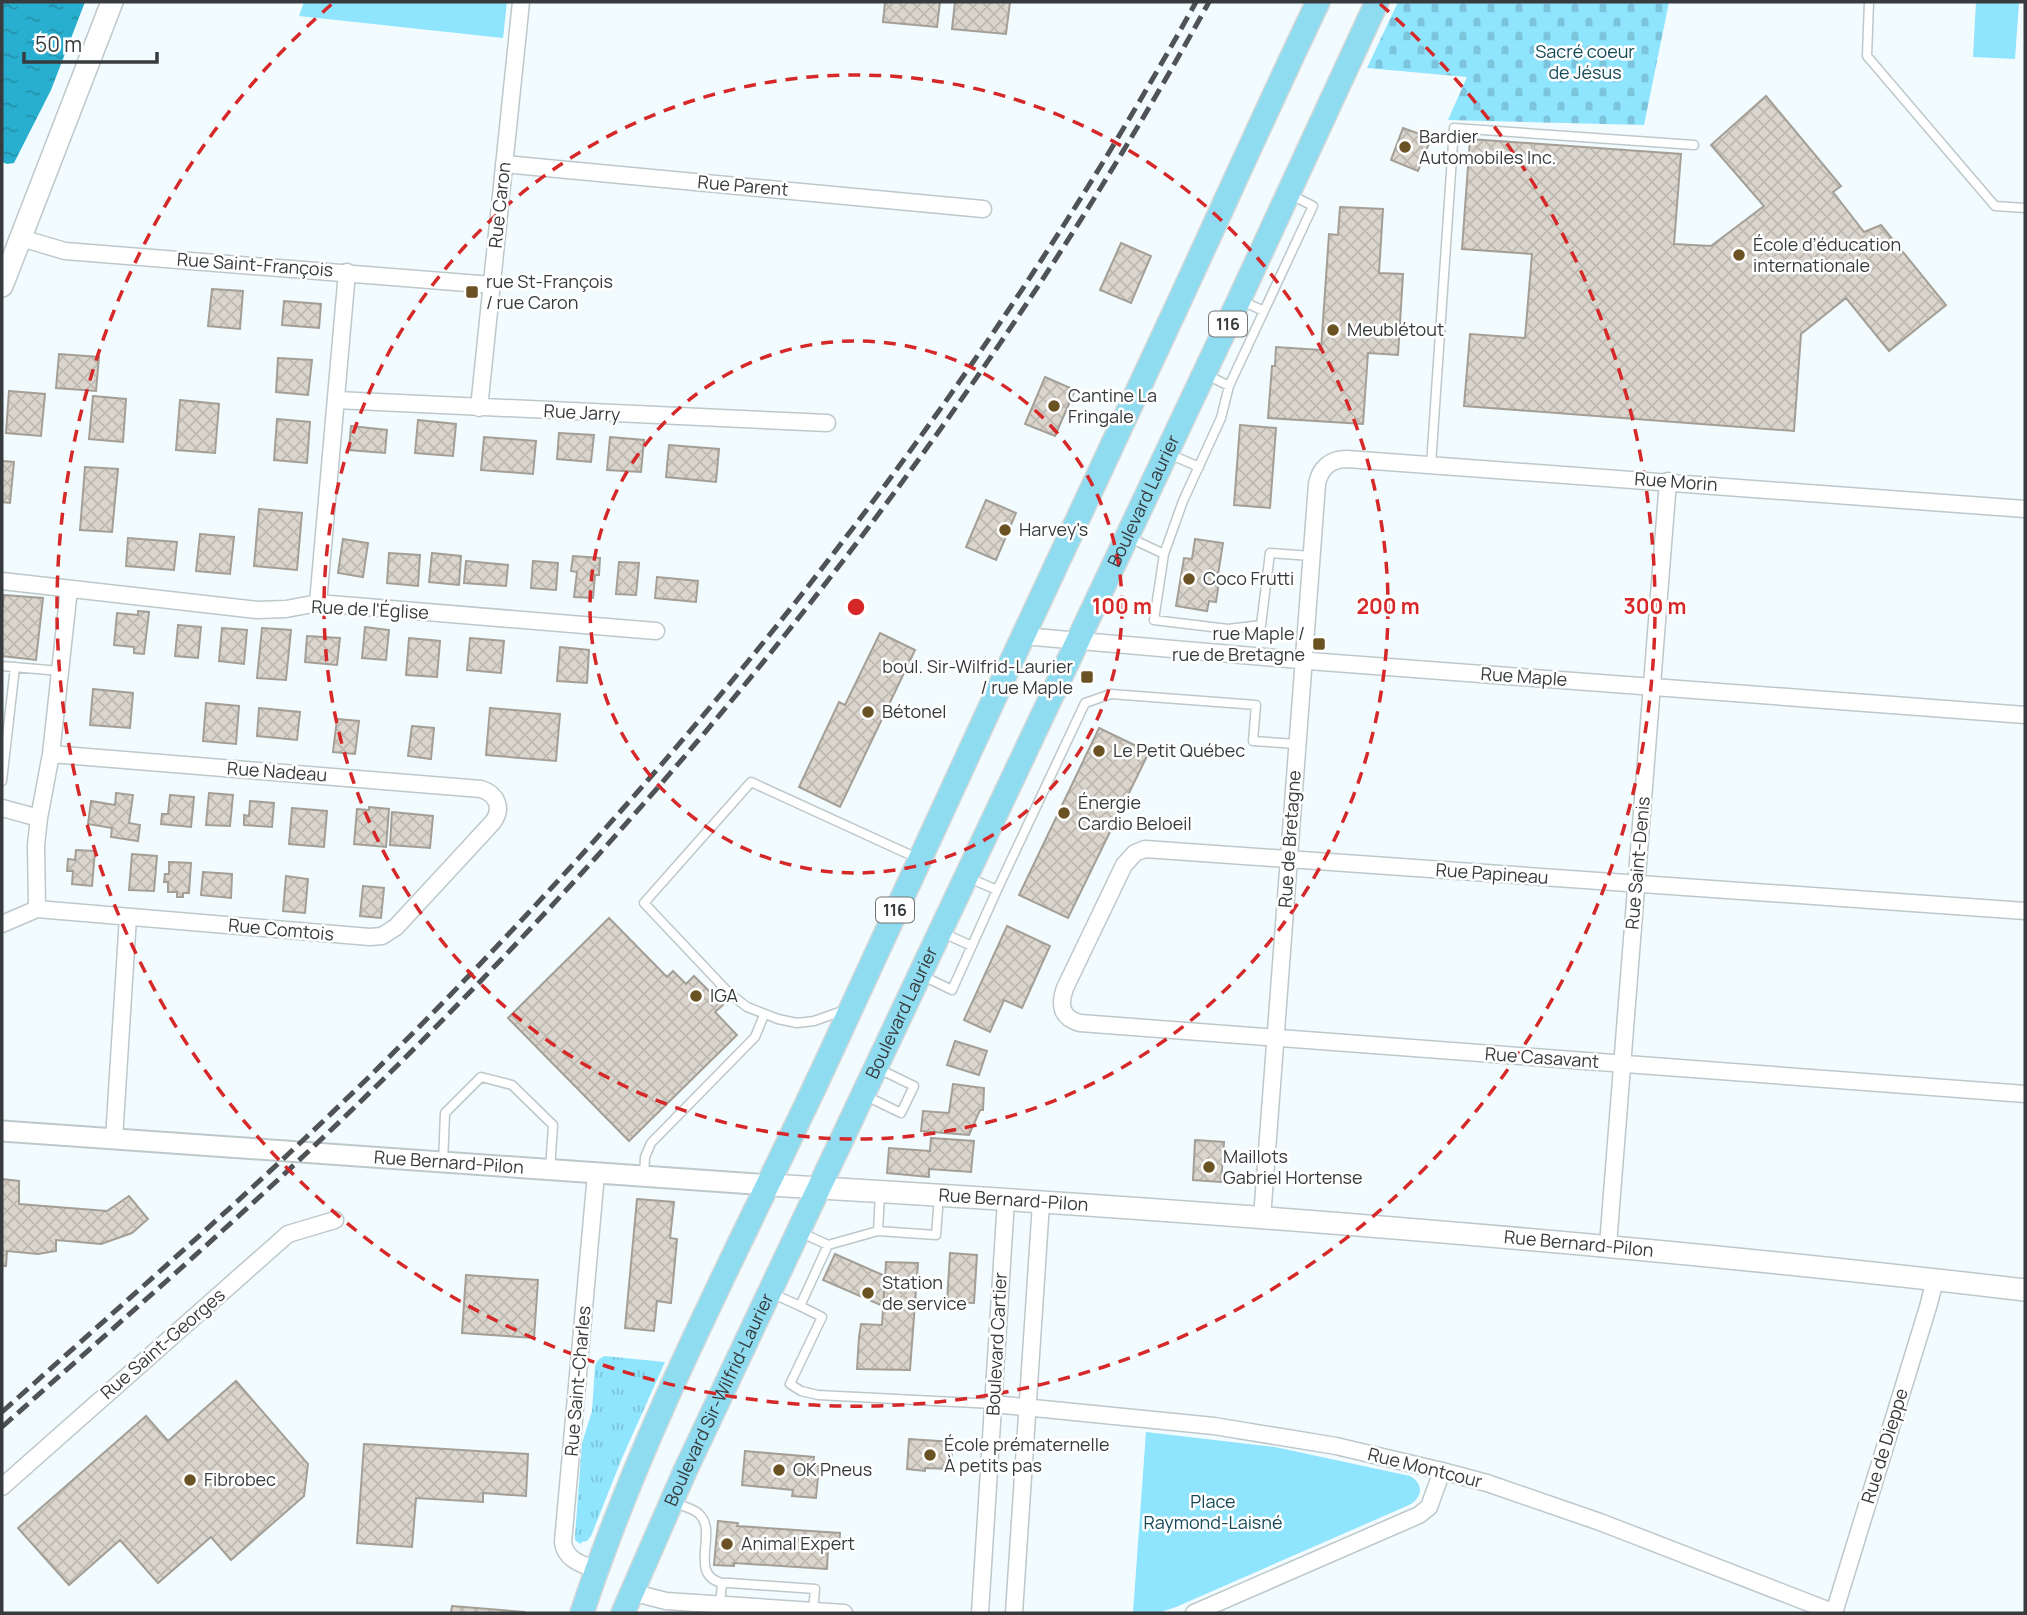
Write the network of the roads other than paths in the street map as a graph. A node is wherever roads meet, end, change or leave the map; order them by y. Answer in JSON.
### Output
{"nodes":[{"id":1,"x":112,"y":2,"type":"edge"},
{"id":2,"x":521,"y":2,"type":"edge"},
{"id":3,"x":1318,"y":2,"type":"edge"},
{"id":4,"x":1377,"y":2,"type":"edge"},
{"id":5,"x":1868,"y":2,"type":"edge"},
{"id":6,"x":1694,"y":145,"type":"dead end"},
{"id":7,"x":504,"y":164,"type":"junction"},
{"id":8,"x":1288,"y":194,"type":"junction"},
{"id":9,"x":2025,"y":208,"type":"edge"},
{"id":10,"x":983,"y":209,"type":"dead end"},
{"id":11,"x":21,"y":238,"type":"junction"},
{"id":12,"x":347,"y":272,"type":"junction"},
{"id":13,"x":492,"y":285,"type":"junction"},
{"id":14,"x":2,"y":286,"type":"edge"},
{"id":15,"x":1239,"y":300,"type":"junction"},
{"id":16,"x":1264,"y":312,"type":"junction"},
{"id":17,"x":1204,"y":374,"type":"junction"},
{"id":18,"x":1229,"y":386,"type":"junction"},
{"id":19,"x":336,"y":400,"type":"junction"},
{"id":20,"x":479,"y":408,"type":"junction"},
{"id":21,"x":827,"y":423,"type":"dead end"},
{"id":22,"x":1167,"y":453,"type":"junction"},
{"id":23,"x":1328,"y":464,"type":"joint"},
{"id":24,"x":1431,"y":465,"type":"junction"},
{"id":25,"x":1199,"y":467,"type":"junction"},
{"id":26,"x":1668,"y":481,"type":"junction"},
{"id":27,"x":2025,"y":509,"type":"edge"},
{"id":28,"x":1127,"y":537,"type":"junction"},
{"id":29,"x":1164,"y":554,"type":"junction"},
{"id":30,"x":1311,"y":556,"type":"junction"},
{"id":31,"x":2,"y":581,"type":"edge"},
{"id":32,"x":69,"y":589,"type":"junction"},
{"id":33,"x":318,"y":603,"type":"junction"},
{"id":34,"x":656,"y":631,"type":"dead end"},
{"id":35,"x":1023,"y":636,"type":"junction"},
{"id":36,"x":1078,"y":642,"type":"junction"},
{"id":37,"x":1303,"y":660,"type":"junction"},
{"id":38,"x":2,"y":666,"type":"edge"},
{"id":39,"x":15,"y":667,"type":"junction"},
{"id":40,"x":60,"y":671,"type":"junction"},
{"id":41,"x":1654,"y":687,"type":"junction"},
{"id":42,"x":2025,"y":715,"type":"edge"},
{"id":43,"x":1297,"y":744,"type":"junction"},
{"id":44,"x":51,"y":754,"type":"junction"},
{"id":45,"x":2,"y":781,"type":"edge"},
{"id":46,"x":497,"y":802,"type":"joint"},
{"id":47,"x":2,"y":808,"type":"edge"},
{"id":48,"x":38,"y":818,"type":"junction"},
{"id":49,"x":919,"y":859,"type":"junction"},
{"id":50,"x":1289,"y":859,"type":"junction"},
{"id":51,"x":967,"y":876,"type":"junction"},
{"id":52,"x":1637,"y":884,"type":"junction"},
{"id":53,"x":998,"y":891,"type":"junction"},
{"id":54,"x":37,"y":909,"type":"junction"},
{"id":55,"x":2025,"y":911,"type":"edge"},
{"id":56,"x":128,"y":917,"type":"junction"},
{"id":57,"x":2,"y":924,"type":"edge"},
{"id":58,"x":941,"y":932,"type":"junction"},
{"id":59,"x":972,"y":946,"type":"junction"},
{"id":60,"x":920,"y":975,"type":"junction"},
{"id":61,"x":851,"y":1008,"type":"junction"},
{"id":62,"x":1063,"y":1011,"type":"joint"},
{"id":63,"x":764,"y":1015,"type":"junction"},
{"id":64,"x":1275,"y":1038,"type":"junction"},
{"id":65,"x":1623,"y":1065,"type":"junction"},
{"id":66,"x":876,"y":1068,"type":"junction"},
{"id":67,"x":2025,"y":1094,"type":"edge"},
{"id":68,"x":863,"y":1095,"type":"junction"},
{"id":69,"x":2,"y":1131,"type":"edge"},
{"id":70,"x":114,"y":1139,"type":"junction"},
{"id":71,"x":442,"y":1163,"type":"junction"},
{"id":72,"x":550,"y":1170,"type":"junction"},
{"id":73,"x":596,"y":1174,"type":"junction"},
{"id":74,"x":643,"y":1177,"type":"junction"},
{"id":75,"x":769,"y":1185,"type":"junction"},
{"id":76,"x":819,"y":1188,"type":"junction"},
{"id":77,"x":881,"y":1191,"type":"junction"},
{"id":78,"x":939,"y":1196,"type":"junction"},
{"id":79,"x":1006,"y":1200,"type":"junction"},
{"id":80,"x":1041,"y":1203,"type":"junction"},
{"id":81,"x":1262,"y":1218,"type":"junction"},
{"id":82,"x":335,"y":1220,"type":"dead end"},
{"id":83,"x":878,"y":1231,"type":"junction"},
{"id":84,"x":798,"y":1232,"type":"junction"},
{"id":85,"x":828,"y":1245,"type":"junction"},
{"id":86,"x":1608,"y":1245,"type":"junction"},
{"id":87,"x":1935,"y":1280,"type":"junction"},
{"id":88,"x":2025,"y":1290,"type":"edge"},
{"id":89,"x":770,"y":1292,"type":"junction"},
{"id":90,"x":800,"y":1306,"type":"junction"},
{"id":91,"x":994,"y":1404,"type":"junction"},
{"id":92,"x":1028,"y":1407,"type":"junction"},
{"id":93,"x":1442,"y":1471,"type":"junction"},
{"id":94,"x":2,"y":1487,"type":"edge"},
{"id":95,"x":671,"y":1502,"type":"junction"},
{"id":96,"x":596,"y":1570,"type":"junction"},
{"id":97,"x":722,"y":1583,"type":"junction"},
{"id":98,"x":627,"y":1603,"type":"edge"},
{"id":99,"x":720,"y":1605,"type":"junction"},
{"id":100,"x":813,"y":1611,"type":"junction"},
{"id":101,"x":582,"y":1613,"type":"edge"},
{"id":102,"x":844,"y":1613,"type":"edge"},
{"id":103,"x":980,"y":1613,"type":"edge"},
{"id":104,"x":1014,"y":1613,"type":"edge"},
{"id":105,"x":1194,"y":1613,"type":"edge"},
{"id":106,"x":1834,"y":1613,"type":"edge"}],
"edges":[{"from":1,"to":11,"type":"main road"},
{"from":2,"to":7,"type":"street","name":"Rue Caron"},
{"from":3,"to":35,"type":"main road","number":"116"},
{"from":4,"to":8,"type":"main road","name":"Boulevard Laurier","number":"116"},
{"from":5,"to":9,"type":"lane"},
{"from":6,"to":24,"type":"lane"},
{"from":7,"to":10,"type":"street","name":"Rue Parent"},
{"from":7,"to":13,"type":"street","name":"Rue Caron"},
{"from":8,"to":15,"type":"main road","name":"Boulevard Laurier","number":"116"},
{"from":8,"to":16,"type":"lane"},
{"from":11,"to":12,"type":"street","name":"Rue Saint-François"},
{"from":11,"to":14,"type":"main road"},
{"from":12,"to":13,"type":"street","name":"Rue Saint-François"},
{"from":12,"to":19,"type":"street"},
{"from":13,"to":20,"type":"street","name":"Rue Caron"},
{"from":15,"to":16,"type":"lane"},
{"from":15,"to":17,"type":"main road","name":"Boulevard Laurier","number":"116"},
{"from":16,"to":18,"type":"lane"},
{"from":17,"to":18,"type":"lane"},
{"from":17,"to":22,"type":"main road","name":"Boulevard Laurier","number":"116"},
{"from":18,"to":25,"type":"lane"},
{"from":19,"to":20,"type":"street","name":"Rue Jarry"},
{"from":19,"to":33,"type":"street"},
{"from":20,"to":21,"type":"street","name":"Rue Jarry"},
{"from":22,"to":25,"type":"lane"},
{"from":22,"to":28,"type":"main road","name":"Boulevard Laurier","number":"116"},
{"from":23,"to":24,"type":"street","name":"Rue Morin"},
{"from":23,"to":30,"type":"street","name":"Rue de Bretagne"},
{"from":24,"to":26,"type":"street","name":"Rue Morin"},
{"from":25,"to":29,"type":"lane"},
{"from":26,"to":27,"type":"street","name":"Rue Morin"},
{"from":26,"to":41,"type":"street","name":"Rue Saint-Denis"},
{"from":28,"to":29,"type":"lane"},
{"from":28,"to":36,"type":"main road","name":"Boulevard Laurier","number":"116"},
{"from":29,"to":30,"type":"lane"},
{"from":30,"to":37,"type":"street","name":"Rue de Bretagne"},
{"from":31,"to":32,"type":"street","name":"Rue de l'Église"},
{"from":32,"to":33,"type":"street","name":"Rue de l'Église"},
{"from":32,"to":40,"type":"street"},
{"from":33,"to":34,"type":"street","name":"Rue de l'Église"},
{"from":35,"to":36,"type":"street","name":"Rue Maple"},
{"from":35,"to":49,"type":"main road","number":"116"},
{"from":36,"to":37,"type":"street","name":"Rue Maple"},
{"from":36,"to":51,"type":"main road","name":"Boulevard Laurier","number":"116"},
{"from":37,"to":41,"type":"street","name":"Rue Maple"},
{"from":37,"to":43,"type":"street","name":"Rue de Bretagne"},
{"from":38,"to":39,"type":"lane"},
{"from":39,"to":40,"type":"lane"},
{"from":39,"to":45,"type":"lane"},
{"from":40,"to":44,"type":"street"},
{"from":41,"to":42,"type":"street","name":"Rue Maple"},
{"from":41,"to":52,"type":"street","name":"Rue Saint-Denis"},
{"from":43,"to":50,"type":"street","name":"Rue de Bretagne"},
{"from":43,"to":53,"type":"lane"},
{"from":44,"to":46,"type":"street","name":"Rue Nadeau"},
{"from":44,"to":48,"type":"street"},
{"from":46,"to":56,"type":"street","name":"Rue Comtois"},
{"from":47,"to":48,"type":"street"},
{"from":48,"to":54,"type":"street"},
{"from":49,"to":61,"type":"main road","number":"116"},
{"from":49,"to":63,"type":"lane"},
{"from":50,"to":52,"type":"street","name":"Rue Papineau"},
{"from":50,"to":62,"type":"street","name":"Rue Papineau"},
{"from":50,"to":64,"type":"street","name":"Rue de Bretagne"},
{"from":51,"to":53,"type":"lane"},
{"from":51,"to":58,"type":"main road","name":"Boulevard Laurier","number":"116"},
{"from":52,"to":55,"type":"street","name":"Rue Papineau"},
{"from":52,"to":65,"type":"street","name":"Rue Saint-Denis"},
{"from":53,"to":59,"type":"lane"},
{"from":54,"to":56,"type":"street","name":"Rue Comtois"},
{"from":54,"to":57,"type":"street","name":"Rue Comtois"},
{"from":56,"to":70,"type":"street"},
{"from":58,"to":59,"type":"lane"},
{"from":58,"to":60,"type":"main road","name":"Boulevard Laurier","number":"116"},
{"from":59,"to":60,"type":"lane"},
{"from":60,"to":66,"type":"main road","name":"Boulevard Laurier","number":"116"},
{"from":61,"to":63,"type":"lane"},
{"from":61,"to":75,"type":"main road","number":"116"},
{"from":62,"to":64,"type":"street","name":"Rue Casavant"},
{"from":63,"to":74,"type":"lane"},
{"from":64,"to":65,"type":"street","name":"Rue Casavant"},
{"from":64,"to":81,"type":"street","name":"Rue de Bretagne"},
{"from":65,"to":67,"type":"street","name":"Rue Casavant"},
{"from":65,"to":86,"type":"street","name":"Rue Saint-Denis"},
{"from":66,"to":68,"type":"main road","name":"Boulevard Laurier","number":"116"},
{"from":66,"to":68,"type":"lane"},
{"from":68,"to":76,"type":"main road","name":"Boulevard Laurier","number":"116"},
{"from":69,"to":70,"type":"street","name":"Rue Bernard-Pilon"},
{"from":70,"to":71,"type":"street","name":"Rue Bernard-Pilon"},
{"from":71,"to":72,"type":"street","name":"Rue Bernard-Pilon"},
{"from":71,"to":72,"type":"lane"},
{"from":72,"to":73,"type":"street","name":"Rue Bernard-Pilon"},
{"from":73,"to":74,"type":"street","name":"Rue Bernard-Pilon"},
{"from":73,"to":96,"type":"street","name":"Rue Saint-Charles"},
{"from":74,"to":75,"type":"street","name":"Rue Bernard-Pilon"},
{"from":75,"to":76,"type":"main road","name":"Rue Bernard-Pilon"},
{"from":75,"to":96,"type":"main road","number":"116"},
{"from":76,"to":77,"type":"main road","name":"Rue Bernard-Pilon"},
{"from":76,"to":84,"type":"main road","name":"Boulevard Sir-Wilfrid-Laurier","number":"116"},
{"from":77,"to":78,"type":"main road","name":"Rue Bernard-Pilon"},
{"from":77,"to":83,"type":"lane"},
{"from":78,"to":79,"type":"main road","name":"Rue Bernard-Pilon"},
{"from":78,"to":83,"type":"lane"},
{"from":79,"to":80,"type":"main road","name":"Rue Bernard-Pilon"},
{"from":79,"to":91,"type":"street","name":"Boulevard Cartier"},
{"from":80,"to":81,"type":"main road","name":"Rue Bernard-Pilon"},
{"from":80,"to":92,"type":"street","name":"Boulevard Cartier"},
{"from":81,"to":86,"type":"main road","name":"Rue Bernard-Pilon"},
{"from":82,"to":94,"type":"street","name":"Rue Saint-Georges"},
{"from":83,"to":85,"type":"lane"},
{"from":84,"to":85,"type":"lane"},
{"from":84,"to":89,"type":"main road","name":"Boulevard Sir-Wilfrid-Laurier","number":"116"},
{"from":85,"to":90,"type":"lane"},
{"from":86,"to":87,"type":"main road","name":"Rue Bernard-Pilon"},
{"from":87,"to":88,"type":"main road","name":"Rue Bernard-Pilon"},
{"from":87,"to":106,"type":"street","name":"Rue de Dieppe"},
{"from":89,"to":90,"type":"lane"},
{"from":89,"to":95,"type":"main road","name":"Boulevard Sir-Wilfrid-Laurier","number":"116"},
{"from":90,"to":91,"type":"lane"},
{"from":91,"to":92,"type":"street","name":"Rue Montcour"},
{"from":91,"to":103,"type":"street","name":"Boulevard Cartier"},
{"from":92,"to":93,"type":"street","name":"Rue Montcour"},
{"from":92,"to":104,"type":"street","name":"Boulevard Cartier"},
{"from":93,"to":105,"type":"street"},
{"from":93,"to":106,"type":"street","name":"Rue Montcour"},
{"from":95,"to":97,"type":"lane"},
{"from":95,"to":98,"type":"main road","name":"Boulevard Sir-Wilfrid-Laurier","number":"116"},
{"from":96,"to":101,"type":"main road","number":"116"},
{"from":97,"to":99,"type":"lane"},
{"from":97,"to":100,"type":"lane"},
{"from":98,"to":99,"type":"street"},
{"from":99,"to":100,"type":"street"},
{"from":100,"to":102,"type":"street"}]}
